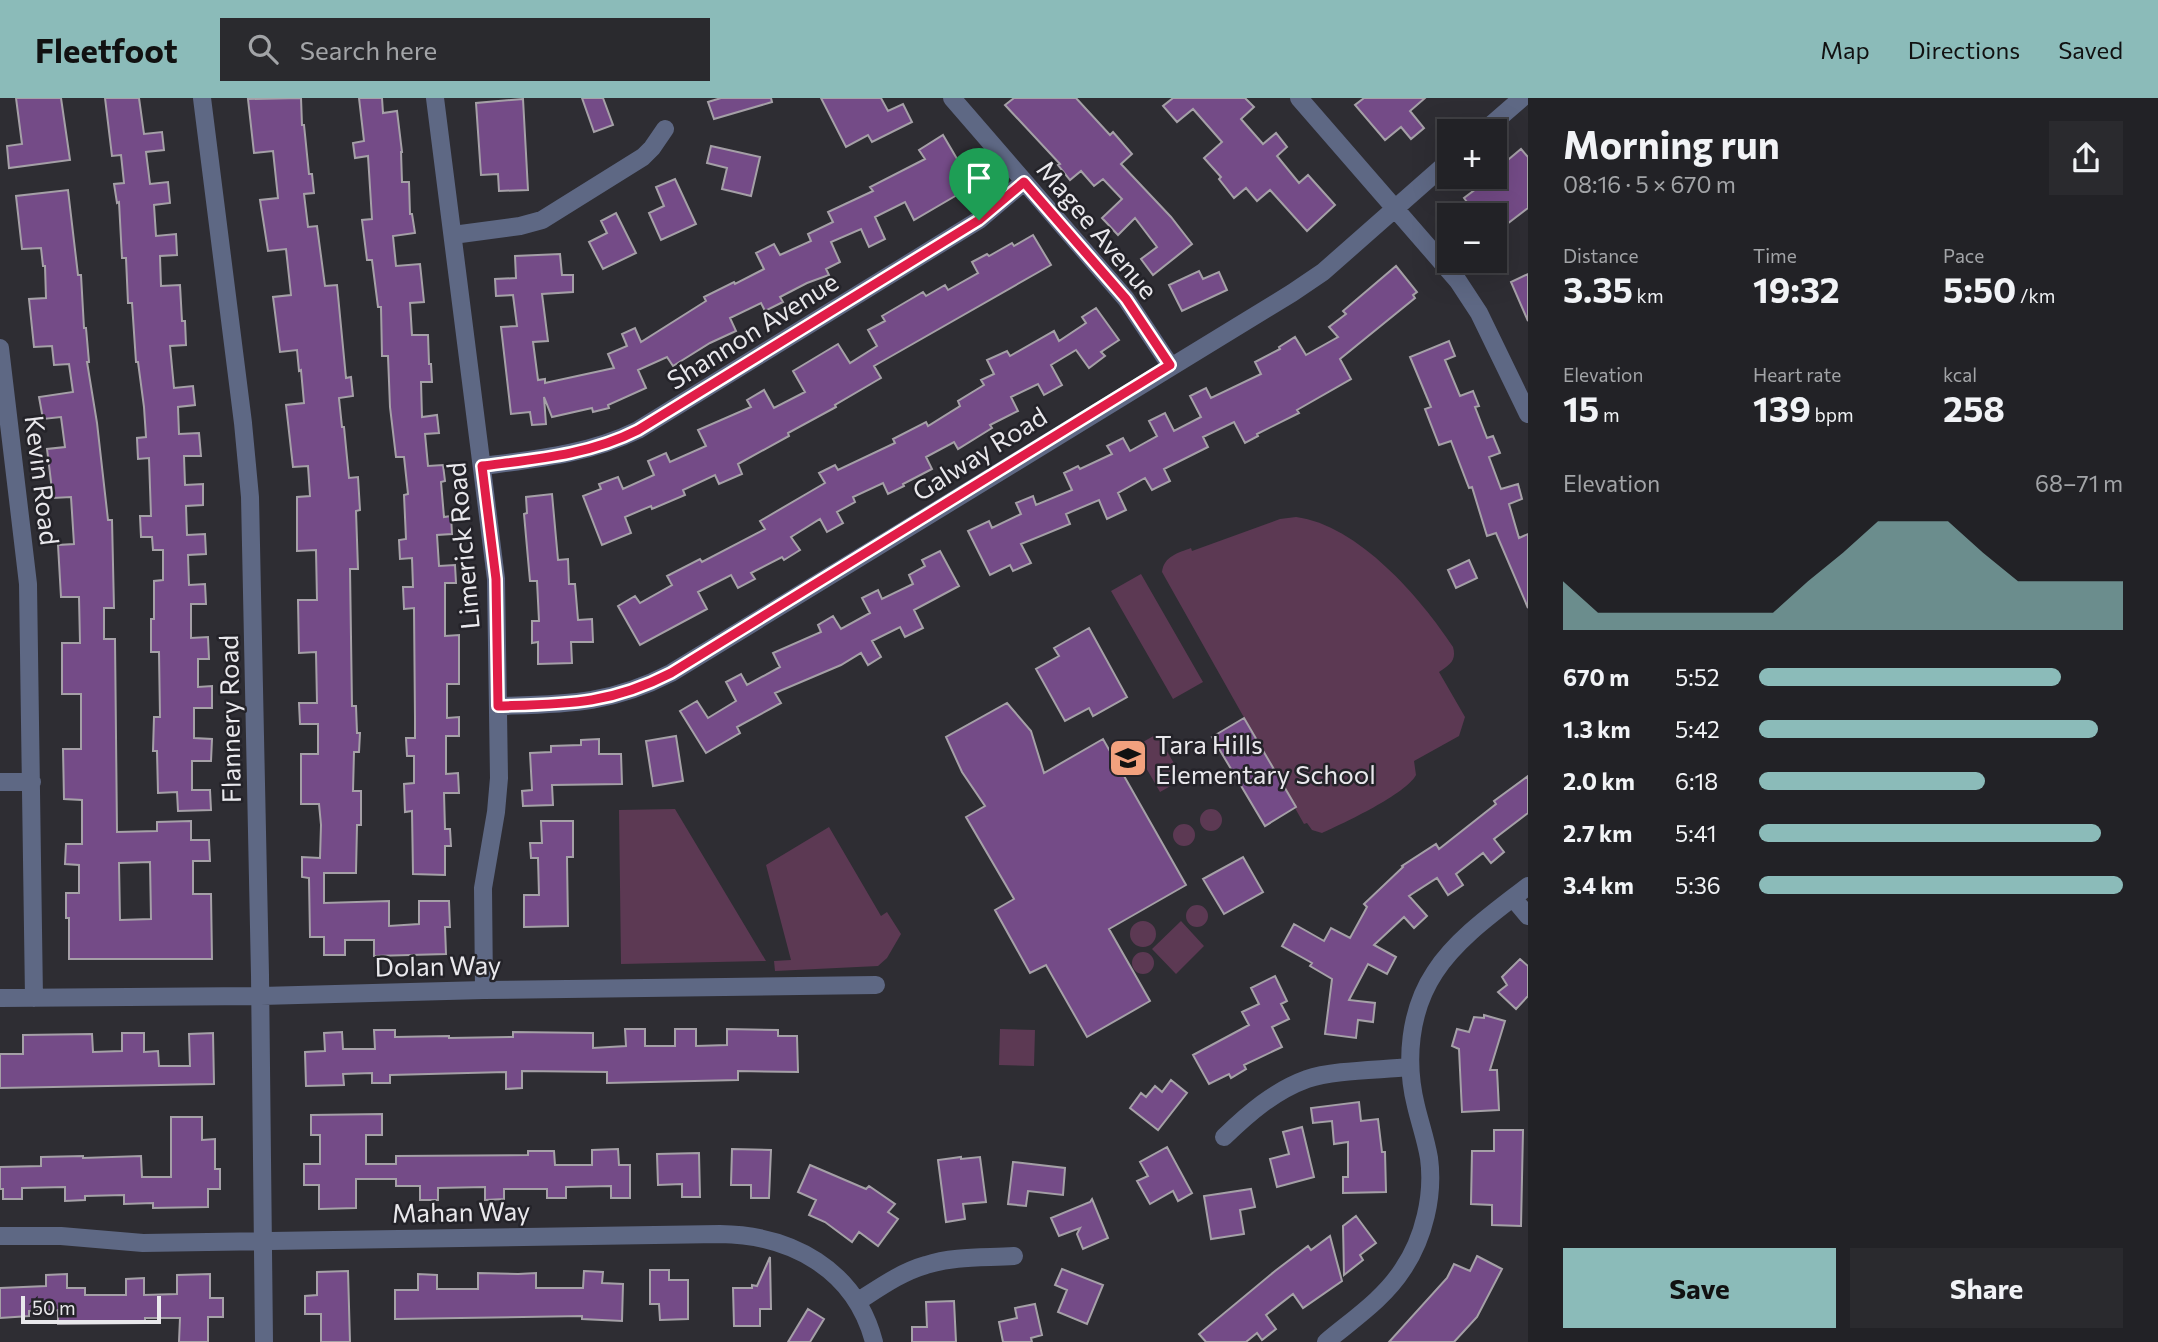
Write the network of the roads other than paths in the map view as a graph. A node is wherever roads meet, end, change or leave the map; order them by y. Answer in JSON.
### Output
{"nodes":[{"id":1,"x":202,"y":98,"type":"edge"},
{"id":2,"x":435,"y":98,"type":"edge"},
{"id":3,"x":952,"y":98,"type":"edge"},
{"id":4,"x":1299,"y":98,"type":"edge"},
{"id":5,"x":1522,"y":98,"type":"edge"},
{"id":6,"x":1498,"y":119,"type":"edge"},
{"id":7,"x":665,"y":129,"type":"dead end"},
{"id":8,"x":1437,"y":171,"type":"edge"},
{"id":9,"x":1024,"y":182,"type":"junction"},
{"id":10,"x":1395,"y":208,"type":"junction"},
{"id":11,"x":453,"y":235,"type":"junction"},
{"id":12,"x":0,"y":348,"type":"edge"},
{"id":13,"x":1170,"y":365,"type":"junction"},
{"id":14,"x":1528,"y":414,"type":"edge"},
{"id":15,"x":482,"y":466,"type":"junction"},
{"id":16,"x":498,"y":706,"type":"junction"},
{"id":17,"x":0,"y":782,"type":"edge"},
{"id":18,"x":32,"y":782,"type":"junction"},
{"id":19,"x":1528,"y":886,"type":"edge"},
{"id":20,"x":1513,"y":898,"type":"junction"},
{"id":21,"x":1528,"y":916,"type":"edge"},
{"id":22,"x":876,"y":985,"type":"dead end"},
{"id":23,"x":484,"y":990,"type":"junction"},
{"id":24,"x":261,"y":996,"type":"junction"},
{"id":25,"x":0,"y":998,"type":"edge"},
{"id":26,"x":34,"y":998,"type":"junction"},
{"id":27,"x":1409,"y":1068,"type":"junction"},
{"id":28,"x":1224,"y":1137,"type":"dead end"},
{"id":29,"x":0,"y":1236,"type":"edge"},
{"id":30,"x":261,"y":1241,"type":"junction"},
{"id":31,"x":1014,"y":1256,"type":"dead end"},
{"id":32,"x":857,"y":1302,"type":"junction"},
{"id":33,"x":264,"y":1342,"type":"edge"},
{"id":34,"x":874,"y":1342,"type":"edge"},
{"id":35,"x":1326,"y":1342,"type":"edge"}],
"edges":[{"from":1,"to":24,"type":"street","name":"Flannery Road"},
{"from":2,"to":11,"type":"street","name":"Limerick Road"},
{"from":3,"to":9,"type":"street","name":"Magee Avenue"},
{"from":4,"to":10,"type":"street"},
{"from":5,"to":6,"type":"street"},
{"from":7,"to":11,"type":"street"},
{"from":8,"to":10,"type":"street","name":"Galway Road"},
{"from":9,"to":13,"type":"street","name":"Magee Avenue"},
{"from":9,"to":15,"type":"street","name":"Shannon Avenue"},
{"from":10,"to":13,"type":"street","name":"Galway Road"},
{"from":10,"to":14,"type":"street"},
{"from":11,"to":15,"type":"street","name":"Limerick Road"},
{"from":12,"to":18,"type":"street","name":"Kevin Road"},
{"from":13,"to":16,"type":"street","name":"Galway Road"},
{"from":15,"to":16,"type":"street","name":"Limerick Road"},
{"from":16,"to":23,"type":"street","name":"Limerick Road"},
{"from":17,"to":18,"type":"street"},
{"from":18,"to":26,"type":"street","name":"Kevin Road"},
{"from":19,"to":20,"type":"street"},
{"from":20,"to":21,"type":"street"},
{"from":20,"to":27,"type":"street"},
{"from":22,"to":23,"type":"street","name":"Dolan Way"},
{"from":23,"to":24,"type":"street","name":"Dolan Way"},
{"from":24,"to":26,"type":"street","name":"Dolan Way"},
{"from":24,"to":30,"type":"street","name":"Flannery Road"},
{"from":25,"to":26,"type":"street","name":"Dolan Way"},
{"from":27,"to":28,"type":"street"},
{"from":27,"to":35,"type":"street"},
{"from":29,"to":30,"type":"street","name":"Mahan Way"},
{"from":30,"to":32,"type":"street","name":"Mahan Way"},
{"from":30,"to":33,"type":"street","name":"Flannery Road"},
{"from":31,"to":32,"type":"street"},
{"from":32,"to":34,"type":"street","name":"Mahan Way"}]}
